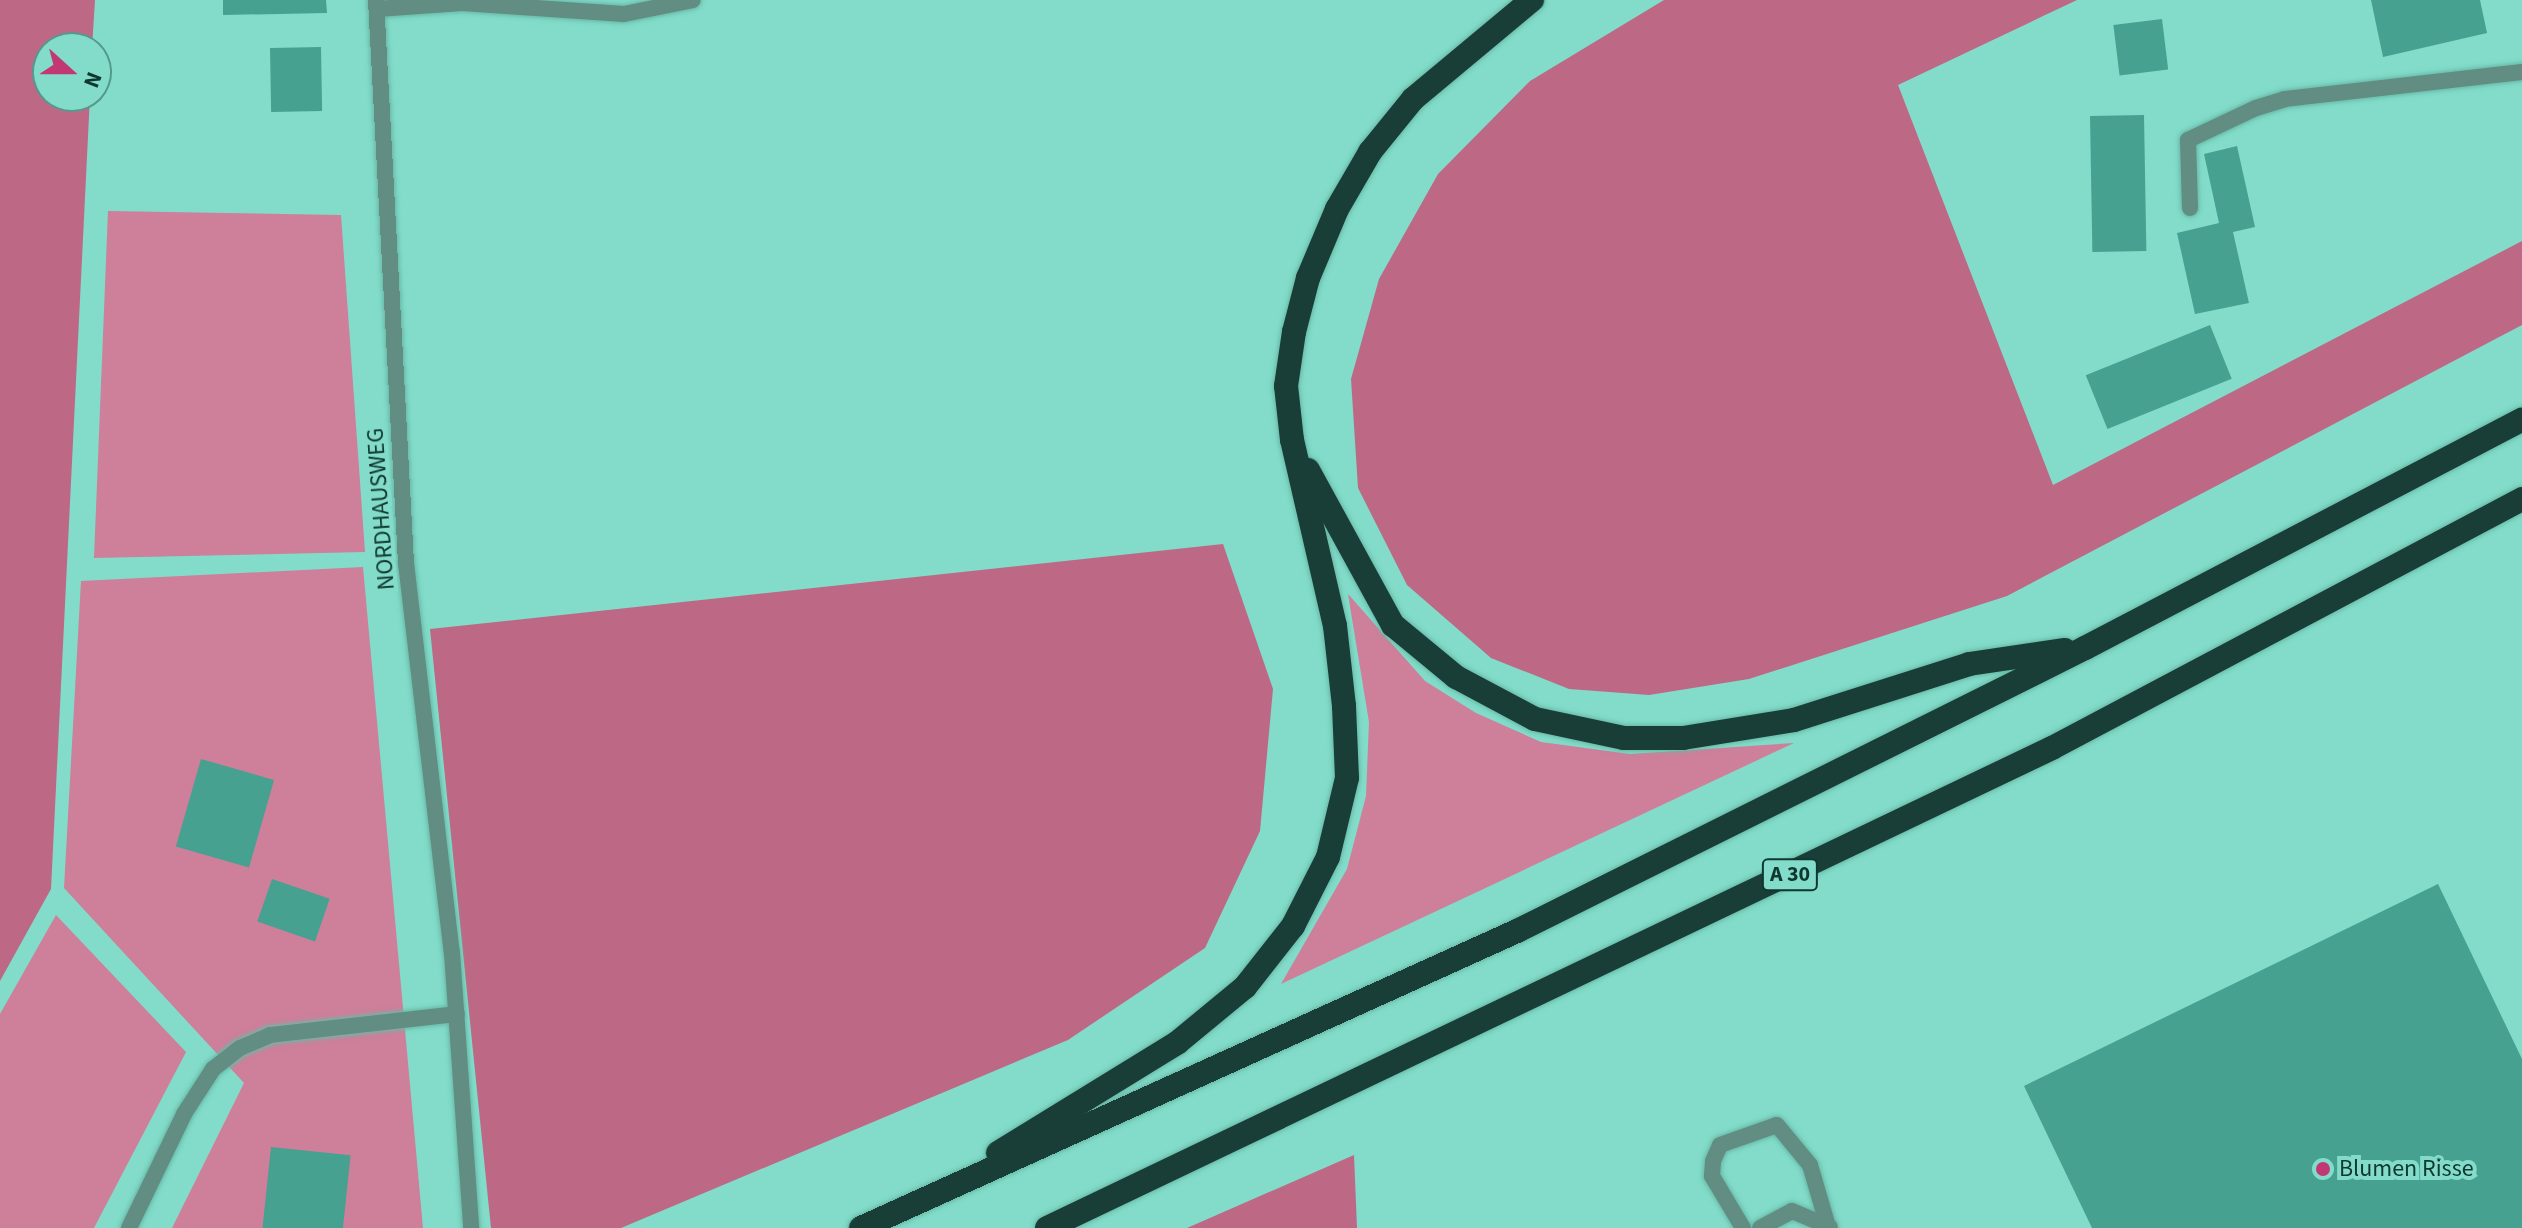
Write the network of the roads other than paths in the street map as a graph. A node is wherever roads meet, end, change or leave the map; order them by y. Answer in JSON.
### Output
{"nodes":[{"id":1,"x":693,"y":0,"type":"edge"},
{"id":2,"x":1532,"y":0,"type":"edge"},
{"id":3,"x":377,"y":5,"type":"edge"},
{"id":4,"x":2522,"y":72,"type":"edge"},
{"id":5,"x":2190,"y":208,"type":"dead end"},
{"id":6,"x":2522,"y":420,"type":"edge"},
{"id":7,"x":1292,"y":440,"type":"junction"},
{"id":8,"x":2522,"y":499,"type":"edge"},
{"id":9,"x":2085,"y":648,"type":"junction"},
{"id":10,"x":457,"y":1014,"type":"junction"},
{"id":11,"x":909,"y":1208,"type":"junction"},
{"id":12,"x":1828,"y":1226,"type":"edge"},
{"id":13,"x":129,"y":1228,"type":"edge"},
{"id":14,"x":471,"y":1228,"type":"edge"},
{"id":15,"x":861,"y":1228,"type":"edge"},
{"id":16,"x":1047,"y":1228,"type":"edge"},
{"id":17,"x":1743,"y":1228,"type":"edge"},
{"id":18,"x":1760,"y":1228,"type":"edge"}],
"edges":[{"from":1,"to":3,"type":"street"},
{"from":2,"to":7,"type":"highway"},
{"from":3,"to":10,"type":"street","name":"NORDHAUSWEG"},
{"from":4,"to":5,"type":"street"},
{"from":6,"to":9,"type":"highway"},
{"from":7,"to":9,"type":"highway"},
{"from":7,"to":11,"type":"highway"},
{"from":8,"to":16,"type":"highway","number":"A 30"},
{"from":9,"to":11,"type":"highway"},
{"from":10,"to":13,"type":"street"},
{"from":10,"to":14,"type":"street","name":"NORDHAUSWEG"},
{"from":11,"to":15,"type":"highway"},
{"from":12,"to":17,"type":"street"},
{"from":12,"to":18,"type":"street"}]}
